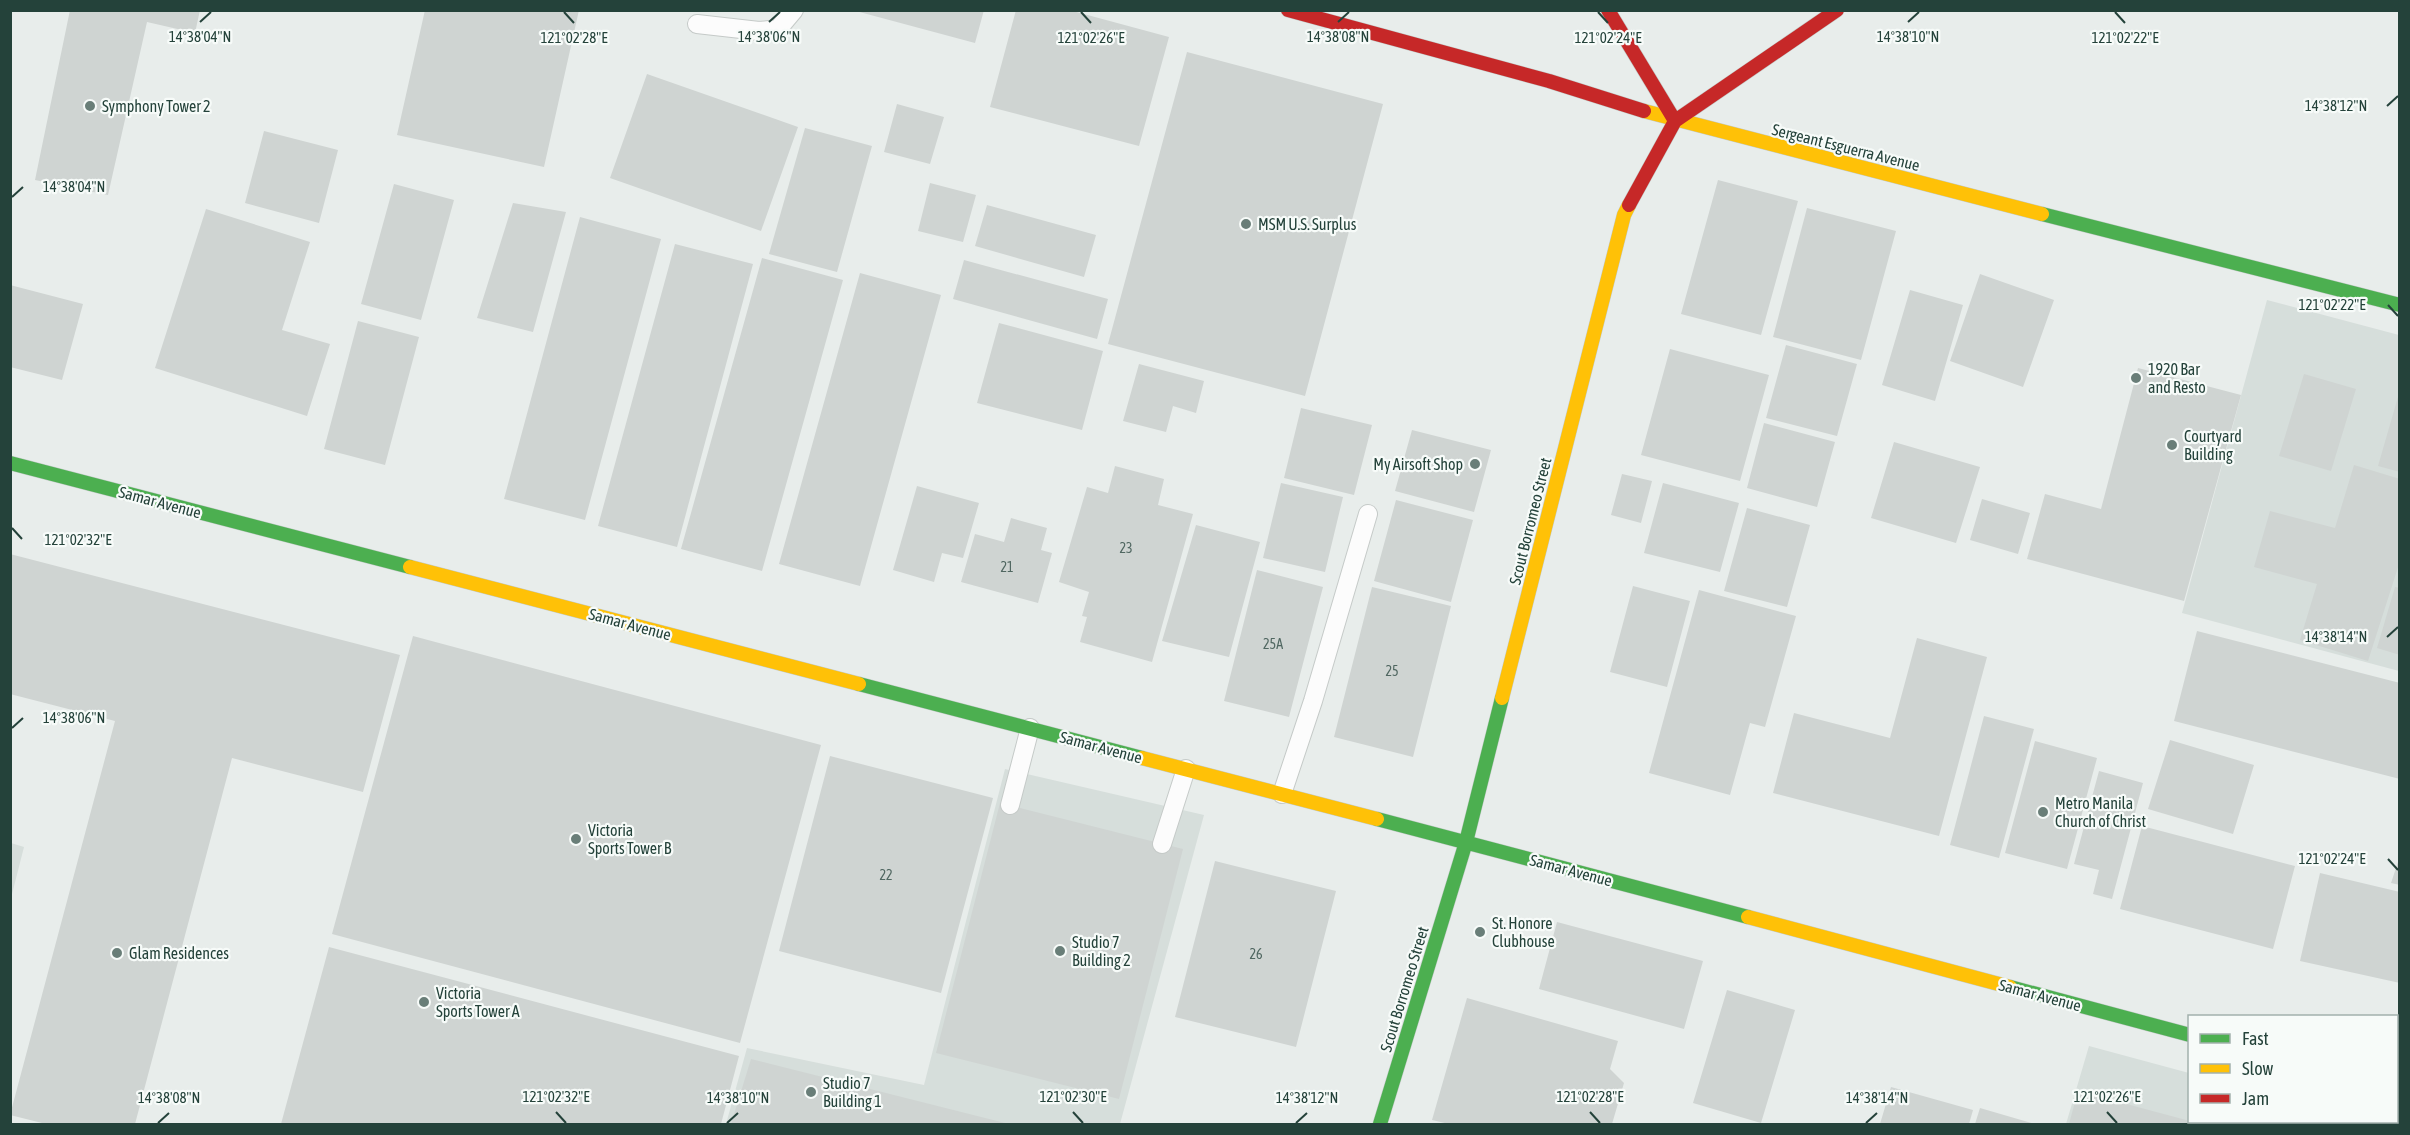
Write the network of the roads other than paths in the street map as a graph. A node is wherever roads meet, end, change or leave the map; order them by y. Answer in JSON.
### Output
{"nodes":[{"id":1,"x":794,"y":10,"type":"edge"},
{"id":2,"x":1288,"y":10,"type":"edge"},
{"id":3,"x":1608,"y":10,"type":"edge"},
{"id":4,"x":1837,"y":10,"type":"edge"},
{"id":5,"x":697,"y":24,"type":"dead end"},
{"id":6,"x":1675,"y":121,"type":"junction"},
{"id":7,"x":2400,"y":305,"type":"edge"},
{"id":8,"x":10,"y":463,"type":"edge"},
{"id":9,"x":1368,"y":514,"type":"dead end"},
{"id":10,"x":1030,"y":728,"type":"junction"},
{"id":11,"x":1186,"y":769,"type":"junction"},
{"id":12,"x":1282,"y":794,"type":"junction"},
{"id":13,"x":1010,"y":805,"type":"dead end"},
{"id":14,"x":1466,"y":842,"type":"junction"},
{"id":15,"x":1162,"y":844,"type":"dead end"},
{"id":16,"x":2188,"y":1034,"type":"edge"},
{"id":17,"x":1380,"y":1125,"type":"edge"}],
"edges":[{"from":1,"to":5,"type":"lane"},
{"from":2,"to":6,"type":"street","name":"Sergeant Esguerra Avenue"},
{"from":3,"to":6,"type":"street"},
{"from":4,"to":6,"type":"street","name":"Scout Borromeo Street"},
{"from":6,"to":7,"type":"street","name":"Sergeant Esguerra Avenue"},
{"from":6,"to":14,"type":"street","name":"Scout Borromeo Street"},
{"from":8,"to":10,"type":"street","name":"Samar Avenue"},
{"from":9,"to":12,"type":"lane"},
{"from":10,"to":11,"type":"street","name":"Samar Avenue"},
{"from":10,"to":13,"type":"lane"},
{"from":11,"to":12,"type":"street","name":"Samar Avenue"},
{"from":11,"to":15,"type":"lane"},
{"from":12,"to":14,"type":"street","name":"Samar Avenue"},
{"from":14,"to":16,"type":"street","name":"Samar Avenue"},
{"from":14,"to":17,"type":"street","name":"Scout Borromeo Street"}]}
